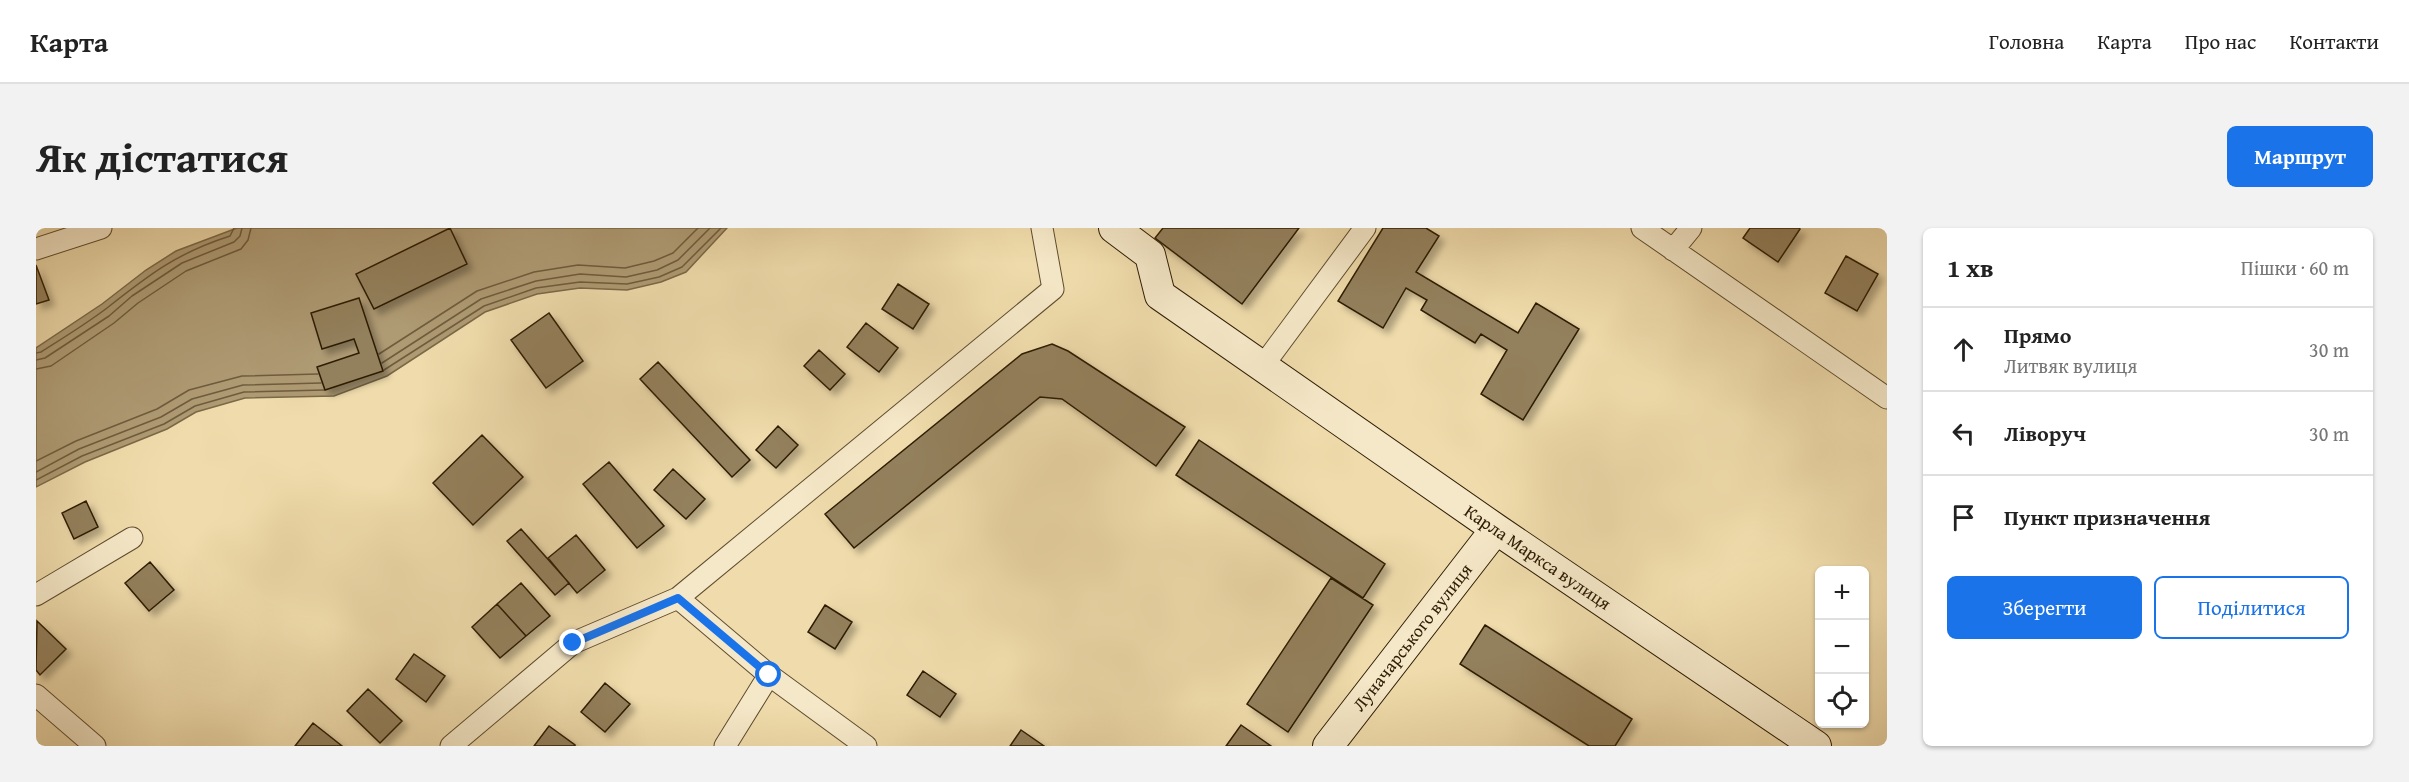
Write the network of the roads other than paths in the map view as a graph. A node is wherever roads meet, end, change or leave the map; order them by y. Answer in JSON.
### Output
{"nodes":[{"id":1,"x":101,"y":228,"type":"edge"},
{"id":2,"x":1042,"y":228,"type":"edge"},
{"id":3,"x":1114,"y":228,"type":"edge"},
{"id":4,"x":1365,"y":228,"type":"edge"},
{"id":5,"x":1642,"y":228,"type":"edge"},
{"id":6,"x":1691,"y":228,"type":"edge"},
{"id":7,"x":36,"y":249,"type":"edge"},
{"id":8,"x":1673,"y":250,"type":"junction"},
{"id":9,"x":1262,"y":367,"type":"junction"},
{"id":10,"x":1887,"y":398,"type":"edge"},
{"id":11,"x":1496,"y":529,"type":"junction"},
{"id":12,"x":132,"y":538,"type":"dead end"},
{"id":13,"x":36,"y":595,"type":"edge"},
{"id":14,"x":678,"y":598,"type":"junction"},
{"id":15,"x":769,"y":675,"type":"junction"},
{"id":16,"x":36,"y":695,"type":"edge"},
{"id":17,"x":95,"y":746,"type":"edge"},
{"id":18,"x":451,"y":746,"type":"edge"},
{"id":19,"x":725,"y":746,"type":"edge"},
{"id":20,"x":866,"y":746,"type":"edge"},
{"id":21,"x":1328,"y":746,"type":"edge"},
{"id":22,"x":1816,"y":746,"type":"edge"}],
"edges":[{"from":1,"to":7,"type":"street"},
{"from":2,"to":14,"type":"street"},
{"from":3,"to":9,"type":"main road","name":"Карла Маркса вулиця"},
{"from":4,"to":9,"type":"street"},
{"from":5,"to":8,"type":"street"},
{"from":6,"to":8,"type":"street"},
{"from":8,"to":10,"type":"street"},
{"from":9,"to":11,"type":"main road","name":"Карла Маркса вулиця"},
{"from":11,"to":21,"type":"main road","name":"Луначарського вулиця"},
{"from":11,"to":22,"type":"main road","name":"Карла Маркса вулиця"},
{"from":12,"to":13,"type":"street"},
{"from":14,"to":15,"type":"street"},
{"from":14,"to":18,"type":"street"},
{"from":15,"to":19,"type":"street"},
{"from":15,"to":20,"type":"street"},
{"from":16,"to":17,"type":"street"}]}
